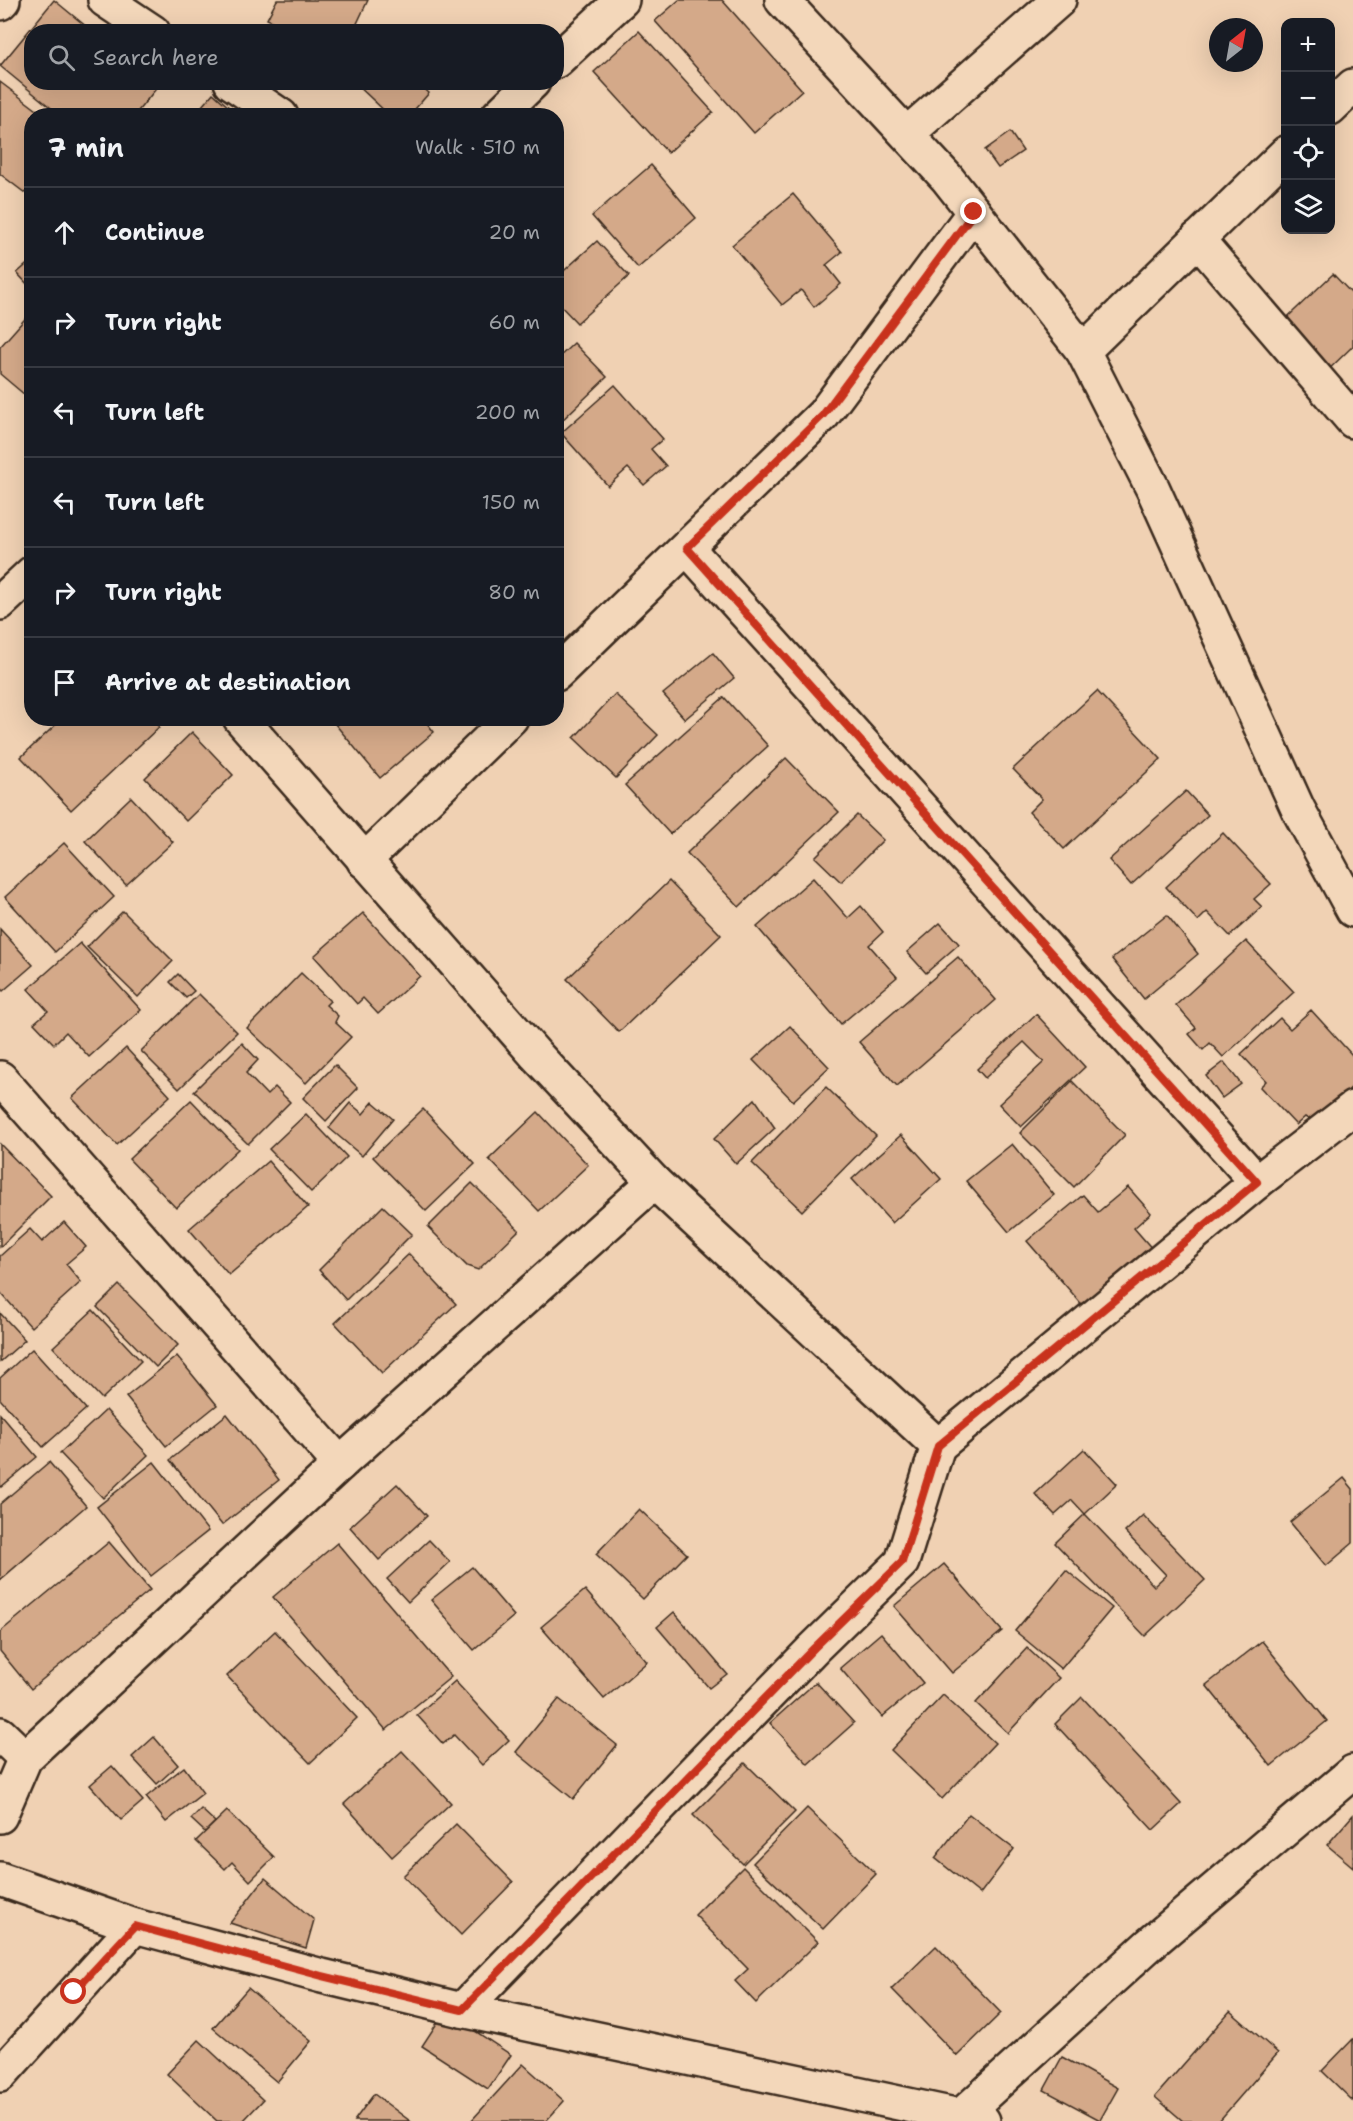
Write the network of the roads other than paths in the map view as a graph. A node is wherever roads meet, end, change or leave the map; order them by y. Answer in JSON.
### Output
{"nodes":[{"id":1,"x":105,"y":0,"type":"edge"},
{"id":2,"x":622,"y":0,"type":"edge"},
{"id":3,"x":782,"y":0,"type":"edge"},
{"id":4,"x":1059,"y":0,"type":"edge"},
{"id":5,"x":141,"y":24,"type":"edge"},
{"id":6,"x":564,"y":54,"type":"edge"},
{"id":7,"x":1353,"y":86,"type":"edge"},
{"id":8,"x":243,"y":90,"type":"edge"},
{"id":9,"x":525,"y":90,"type":"edge"},
{"id":10,"x":1335,"y":103,"type":"edge"},
{"id":11,"x":269,"y":108,"type":"edge"},
{"id":12,"x":506,"y":108,"type":"edge"},
{"id":13,"x":907,"y":134,"type":"junction"},
{"id":14,"x":1281,"y":158,"type":"edge"},
{"id":15,"x":974,"y":212,"type":"junction"},
{"id":16,"x":1197,"y":239,"type":"junction"},
{"id":17,"x":1083,"y":351,"type":"junction"},
{"id":18,"x":1353,"y":422,"type":"edge"},
{"id":19,"x":687,"y":548,"type":"junction"},
{"id":20,"x":24,"y":580,"type":"edge"},
{"id":21,"x":0,"y":603,"type":"edge"},
{"id":22,"x":564,"y":666,"type":"edge"},
{"id":23,"x":247,"y":726,"type":"edge"},
{"id":24,"x":503,"y":726,"type":"edge"},
{"id":25,"x":364,"y":861,"type":"junction"},
{"id":26,"x":1353,"y":910,"type":"edge"},
{"id":27,"x":0,"y":1078,"type":"edge"},
{"id":28,"x":1353,"y":1108,"type":"edge"},
{"id":29,"x":654,"y":1182,"type":"junction"},
{"id":30,"x":1257,"y":1182,"type":"junction"},
{"id":31,"x":938,"y":1446,"type":"junction"},
{"id":32,"x":340,"y":1464,"type":"junction"},
{"id":33,"x":0,"y":1734,"type":"edge"},
{"id":34,"x":25,"y":1758,"type":"junction"},
{"id":35,"x":1353,"y":1772,"type":"edge"},
{"id":36,"x":0,"y":1816,"type":"edge"},
{"id":37,"x":0,"y":1879,"type":"edge"},
{"id":38,"x":135,"y":1926,"type":"junction"},
{"id":39,"x":462,"y":2010,"type":"junction"},
{"id":40,"x":0,"y":2075,"type":"edge"},
{"id":41,"x":972,"y":2118,"type":"edge"}],
"edges":[{"from":1,"to":5,"type":"street"},
{"from":2,"to":6,"type":"street"},
{"from":3,"to":13,"type":"street"},
{"from":4,"to":13,"type":"street"},
{"from":7,"to":10,"type":"street"},
{"from":8,"to":11,"type":"street"},
{"from":9,"to":12,"type":"street"},
{"from":13,"to":15,"type":"street"},
{"from":14,"to":16,"type":"street"},
{"from":15,"to":17,"type":"street"},
{"from":15,"to":19,"type":"street"},
{"from":16,"to":17,"type":"street"},
{"from":16,"to":18,"type":"street"},
{"from":17,"to":26,"type":"street"},
{"from":19,"to":22,"type":"street"},
{"from":19,"to":30,"type":"street"},
{"from":20,"to":21,"type":"street"},
{"from":23,"to":25,"type":"street"},
{"from":24,"to":25,"type":"street"},
{"from":25,"to":29,"type":"street"},
{"from":27,"to":32,"type":"street"},
{"from":28,"to":30,"type":"street"},
{"from":29,"to":31,"type":"street"},
{"from":29,"to":32,"type":"street"},
{"from":30,"to":31,"type":"street"},
{"from":31,"to":39,"type":"street"},
{"from":32,"to":34,"type":"street"},
{"from":33,"to":34,"type":"street"},
{"from":34,"to":36,"type":"street"},
{"from":35,"to":41,"type":"street"},
{"from":37,"to":38,"type":"street"},
{"from":38,"to":39,"type":"street"},
{"from":38,"to":40,"type":"street"},
{"from":39,"to":41,"type":"street"}]}
